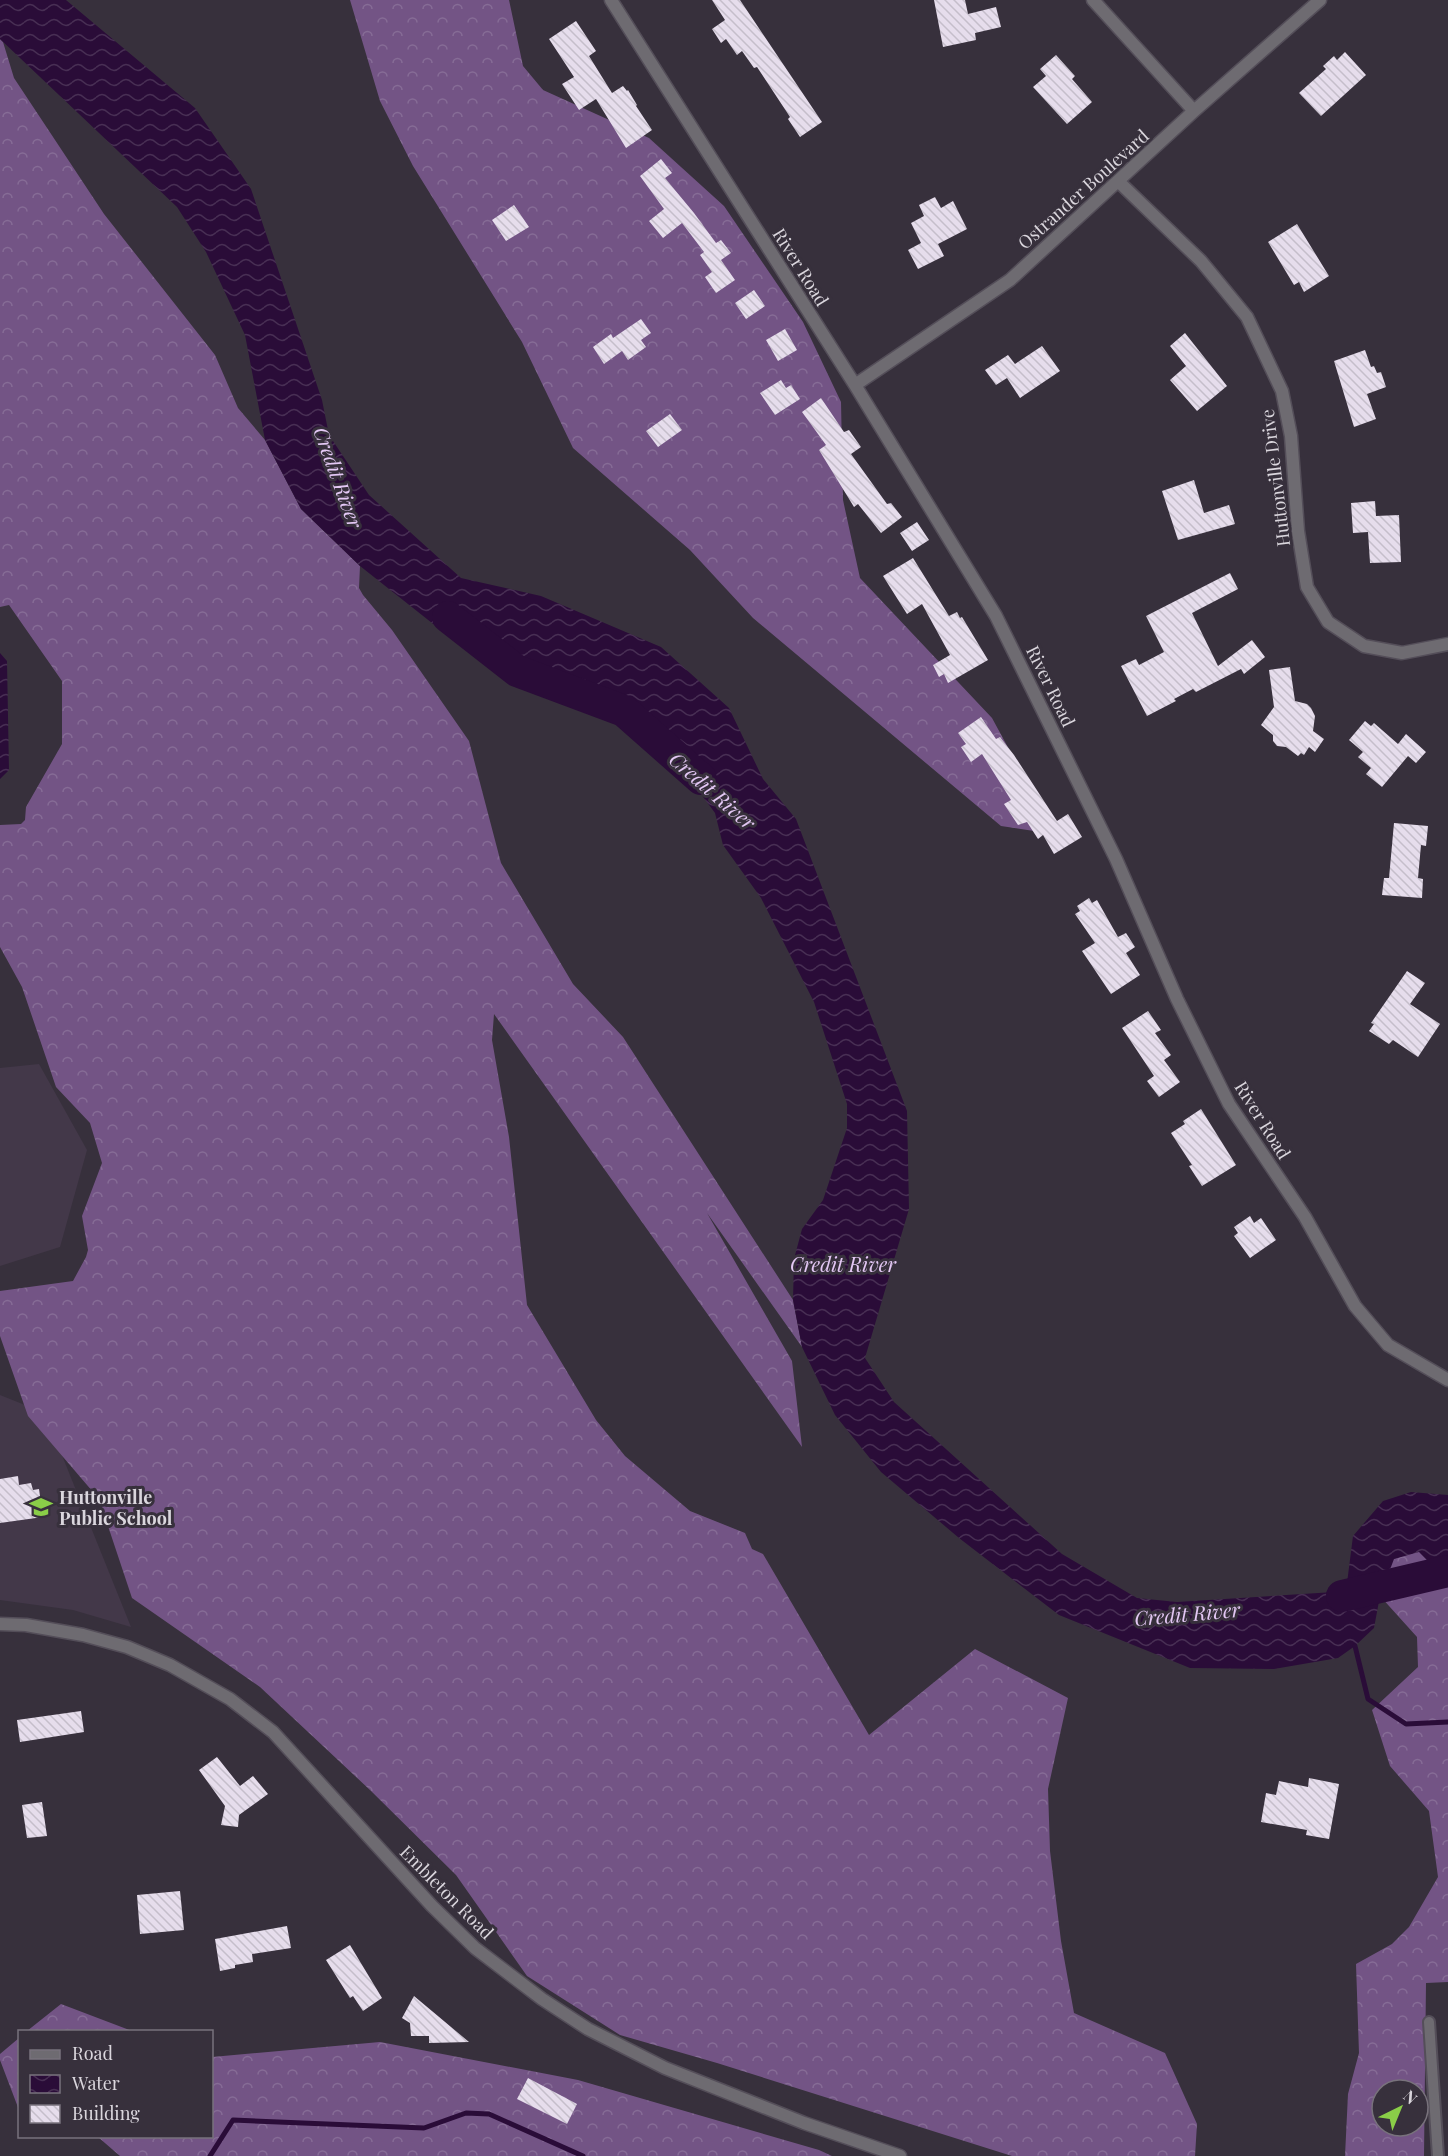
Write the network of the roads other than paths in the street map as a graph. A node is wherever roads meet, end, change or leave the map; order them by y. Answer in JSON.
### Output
{"nodes":[{"id":1,"x":611,"y":0,"type":"edge"},
{"id":2,"x":1093,"y":0,"type":"edge"},
{"id":3,"x":1320,"y":0,"type":"edge"},
{"id":4,"x":1194,"y":111,"type":"junction"},
{"id":5,"x":1119,"y":182,"type":"junction"},
{"id":6,"x":855,"y":385,"type":"junction"},
{"id":7,"x":1448,"y":644,"type":"edge"},
{"id":8,"x":1448,"y":1380,"type":"edge"},
{"id":9,"x":0,"y":1624,"type":"edge"},
{"id":10,"x":1429,"y":2022,"type":"dead end"},
{"id":11,"x":900,"y":2156,"type":"edge"},
{"id":12,"x":1438,"y":2156,"type":"edge"}],
"edges":[{"from":1,"to":6,"type":"street","name":"River Road"},
{"from":2,"to":4,"type":"street"},
{"from":3,"to":4,"type":"street","name":"Ostrander Boulevard"},
{"from":4,"to":5,"type":"street","name":"Ostrander Boulevard"},
{"from":5,"to":6,"type":"street","name":"Ostrander Boulevard"},
{"from":5,"to":7,"type":"street","name":"Huttonville Drive"},
{"from":6,"to":8,"type":"street","name":"River Road"},
{"from":9,"to":11,"type":"street","name":"Embleton Road"},
{"from":10,"to":12,"type":"lane"}]}
